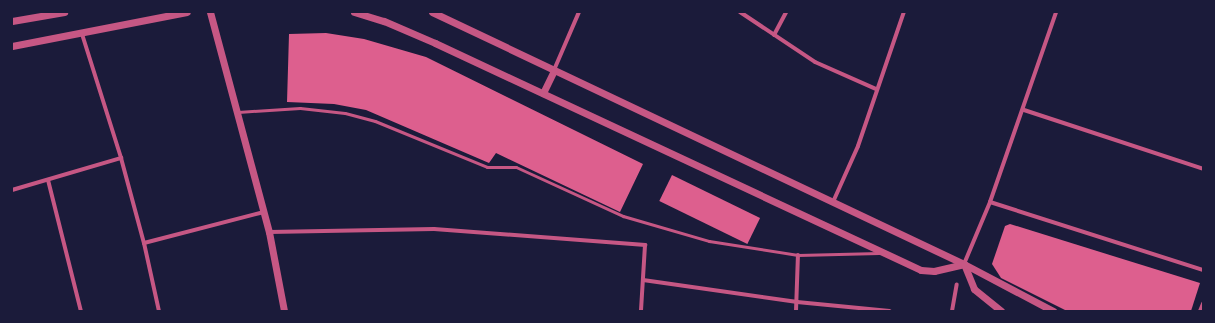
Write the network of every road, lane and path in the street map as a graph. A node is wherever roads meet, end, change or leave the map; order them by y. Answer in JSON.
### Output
{"nodes":[{"id":1,"x":64,"y":12,"type":"edge"},
{"id":2,"x":187,"y":12,"type":"edge"},
{"id":3,"x":210,"y":12,"type":"edge"},
{"id":4,"x":354,"y":12,"type":"edge"},
{"id":5,"x":432,"y":12,"type":"edge"},
{"id":6,"x":579,"y":12,"type":"edge"},
{"id":7,"x":740,"y":12,"type":"edge"},
{"id":8,"x":786,"y":12,"type":"edge"},
{"id":9,"x":904,"y":12,"type":"edge"},
{"id":10,"x":1056,"y":12,"type":"edge"},
{"id":11,"x":12,"y":21,"type":"edge"},
{"id":12,"x":82,"y":34,"type":"junction"},
{"id":13,"x":774,"y":35,"type":"junction"},
{"id":14,"x":12,"y":46,"type":"edge"},
{"id":15,"x":554,"y":70,"type":"junction"},
{"id":16,"x":876,"y":89,"type":"junction"},
{"id":17,"x":543,"y":94,"type":"junction"},
{"id":18,"x":1024,"y":110,"type":"junction"},
{"id":19,"x":238,"y":112,"type":"junction"},
{"id":20,"x":121,"y":158,"type":"junction"},
{"id":21,"x":1203,"y":169,"type":"edge"},
{"id":22,"x":48,"y":180,"type":"junction"},
{"id":23,"x":12,"y":190,"type":"edge"},
{"id":24,"x":833,"y":202,"type":"junction"},
{"id":25,"x":990,"y":202,"type":"junction"},
{"id":26,"x":264,"y":212,"type":"junction"},
{"id":27,"x":269,"y":232,"type":"junction"},
{"id":28,"x":144,"y":243,"type":"junction"},
{"id":29,"x":882,"y":252,"type":"junction"},
{"id":30,"x":798,"y":255,"type":"junction"},
{"id":31,"x":964,"y":264,"type":"junction"},
{"id":32,"x":1203,"y":270,"type":"edge"},
{"id":33,"x":643,"y":280,"type":"junction"},
{"id":34,"x":957,"y":284,"type":"dead end"},
{"id":35,"x":796,"y":302,"type":"junction"},
{"id":36,"x":1203,"y":304,"type":"edge"},
{"id":37,"x":80,"y":311,"type":"edge"},
{"id":38,"x":159,"y":311,"type":"edge"},
{"id":39,"x":284,"y":311,"type":"edge"},
{"id":40,"x":641,"y":311,"type":"edge"},
{"id":41,"x":796,"y":311,"type":"edge"},
{"id":42,"x":890,"y":311,"type":"edge"},
{"id":43,"x":952,"y":311,"type":"edge"},
{"id":44,"x":1002,"y":311,"type":"edge"},
{"id":45,"x":1053,"y":311,"type":"edge"},
{"id":46,"x":1200,"y":311,"type":"edge"}],
"edges":[{"from":1,"to":11,"type":"street"},
{"from":2,"to":12,"type":"street"},
{"from":3,"to":19,"type":"street"},
{"from":4,"to":17,"type":"street"},
{"from":5,"to":15,"type":"street"},
{"from":6,"to":15,"type":"street"},
{"from":7,"to":13,"type":"street"},
{"from":8,"to":13,"type":"street"},
{"from":9,"to":16,"type":"street"},
{"from":10,"to":18,"type":"street"},
{"from":12,"to":14,"type":"street"},
{"from":12,"to":20,"type":"street"},
{"from":13,"to":16,"type":"street"},
{"from":15,"to":17,"type":"street"},
{"from":15,"to":24,"type":"street"},
{"from":16,"to":24,"type":"street"},
{"from":17,"to":29,"type":"street"},
{"from":18,"to":21,"type":"street"},
{"from":18,"to":25,"type":"street"},
{"from":19,"to":26,"type":"street"},
{"from":19,"to":30,"type":"lane"},
{"from":20,"to":22,"type":"street"},
{"from":20,"to":28,"type":"street"},
{"from":22,"to":23,"type":"street"},
{"from":22,"to":37,"type":"street"},
{"from":24,"to":31,"type":"street"},
{"from":25,"to":31,"type":"street"},
{"from":25,"to":32,"type":"street"},
{"from":26,"to":27,"type":"street"},
{"from":26,"to":28,"type":"street"},
{"from":27,"to":33,"type":"street"},
{"from":27,"to":39,"type":"street"},
{"from":28,"to":38,"type":"street"},
{"from":29,"to":30,"type":"lane"},
{"from":29,"to":31,"type":"street"},
{"from":30,"to":35,"type":"street"},
{"from":31,"to":44,"type":"street"},
{"from":31,"to":45,"type":"street"},
{"from":33,"to":35,"type":"street"},
{"from":33,"to":40,"type":"street"},
{"from":34,"to":43,"type":"street"},
{"from":35,"to":41,"type":"street"},
{"from":35,"to":42,"type":"street"},
{"from":36,"to":46,"type":"street"}]}
